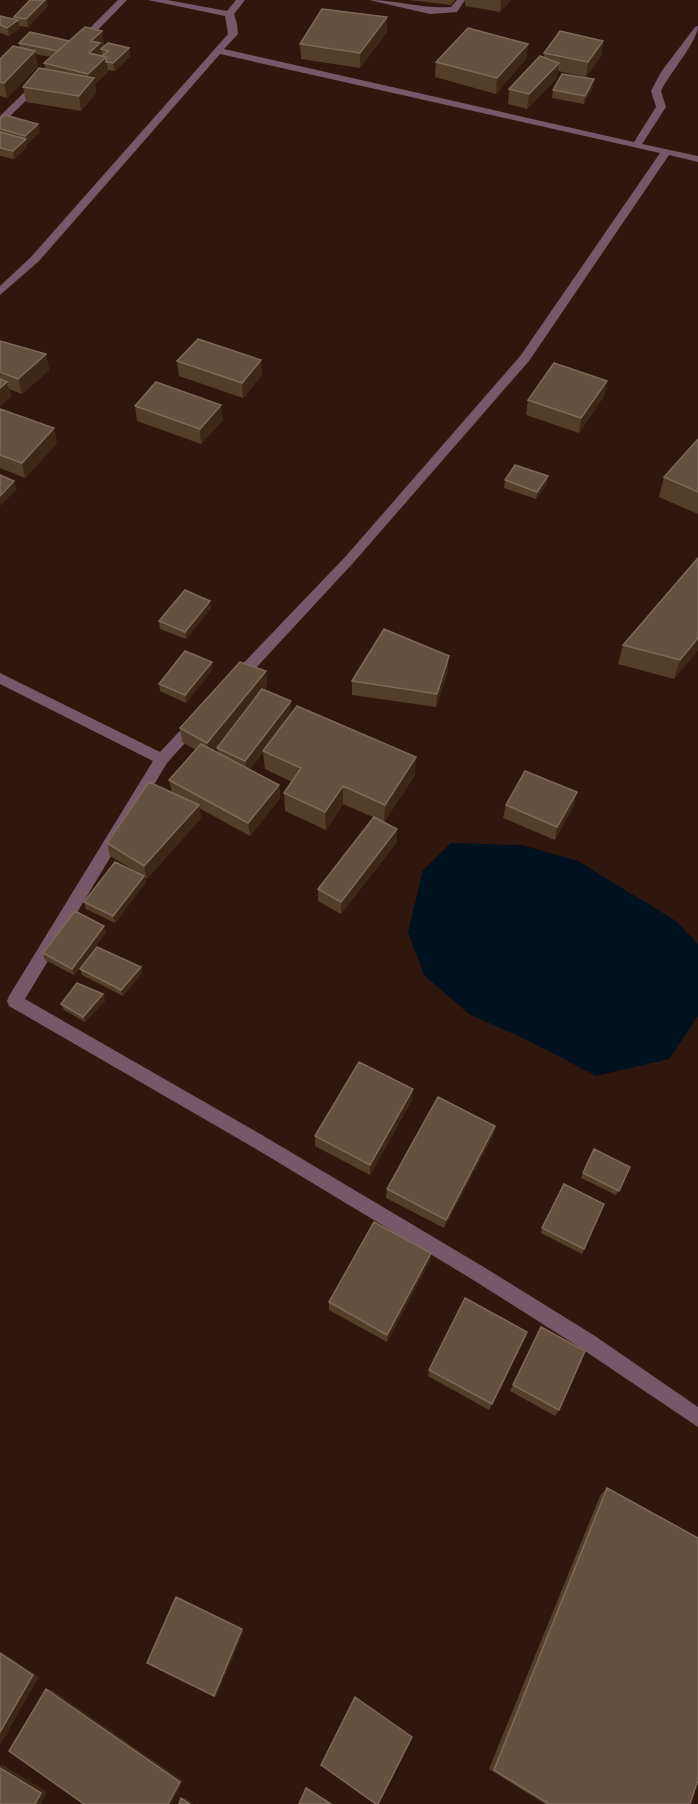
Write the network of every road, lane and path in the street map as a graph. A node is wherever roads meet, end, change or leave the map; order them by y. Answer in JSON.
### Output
{"nodes":[{"id":1,"x":123,"y":0,"type":"edge"},
{"id":2,"x":152,"y":0,"type":"edge"},
{"id":3,"x":241,"y":0,"type":"edge"},
{"id":4,"x":373,"y":0,"type":"edge"},
{"id":5,"x":461,"y":0,"type":"edge"},
{"id":6,"x":229,"y":14,"type":"junction"},
{"id":7,"x":698,"y":29,"type":"edge"},
{"id":8,"x":75,"y":48,"type":"edge"},
{"id":9,"x":219,"y":51,"type":"junction"},
{"id":10,"x":50,"y":72,"type":"edge"},
{"id":11,"x":3,"y":118,"type":"edge"},
{"id":12,"x":636,"y":146,"type":"junction"},
{"id":13,"x":666,"y":152,"type":"junction"},
{"id":14,"x":698,"y":159,"type":"edge"},
{"id":15,"x":0,"y":292,"type":"edge"},
{"id":16,"x":0,"y":678,"type":"edge"},
{"id":17,"x":227,"y":689,"type":"edge"},
{"id":18,"x":203,"y":715,"type":"edge"},
{"id":19,"x":162,"y":759,"type":"junction"},
{"id":20,"x":698,"y":1418,"type":"edge"}],
"edges":[{"from":1,"to":8,"type":"street"},
{"from":2,"to":6,"type":"street"},
{"from":3,"to":6,"type":"street"},
{"from":4,"to":5,"type":"street"},
{"from":6,"to":9,"type":"street"},
{"from":7,"to":12,"type":"street"},
{"from":9,"to":12,"type":"street"},
{"from":9,"to":15,"type":"street"},
{"from":10,"to":11,"type":"street"},
{"from":12,"to":13,"type":"street"},
{"from":13,"to":14,"type":"street"},
{"from":13,"to":17,"type":"street"},
{"from":16,"to":19,"type":"street"},
{"from":18,"to":19,"type":"street"},
{"from":19,"to":20,"type":"street"}]}
